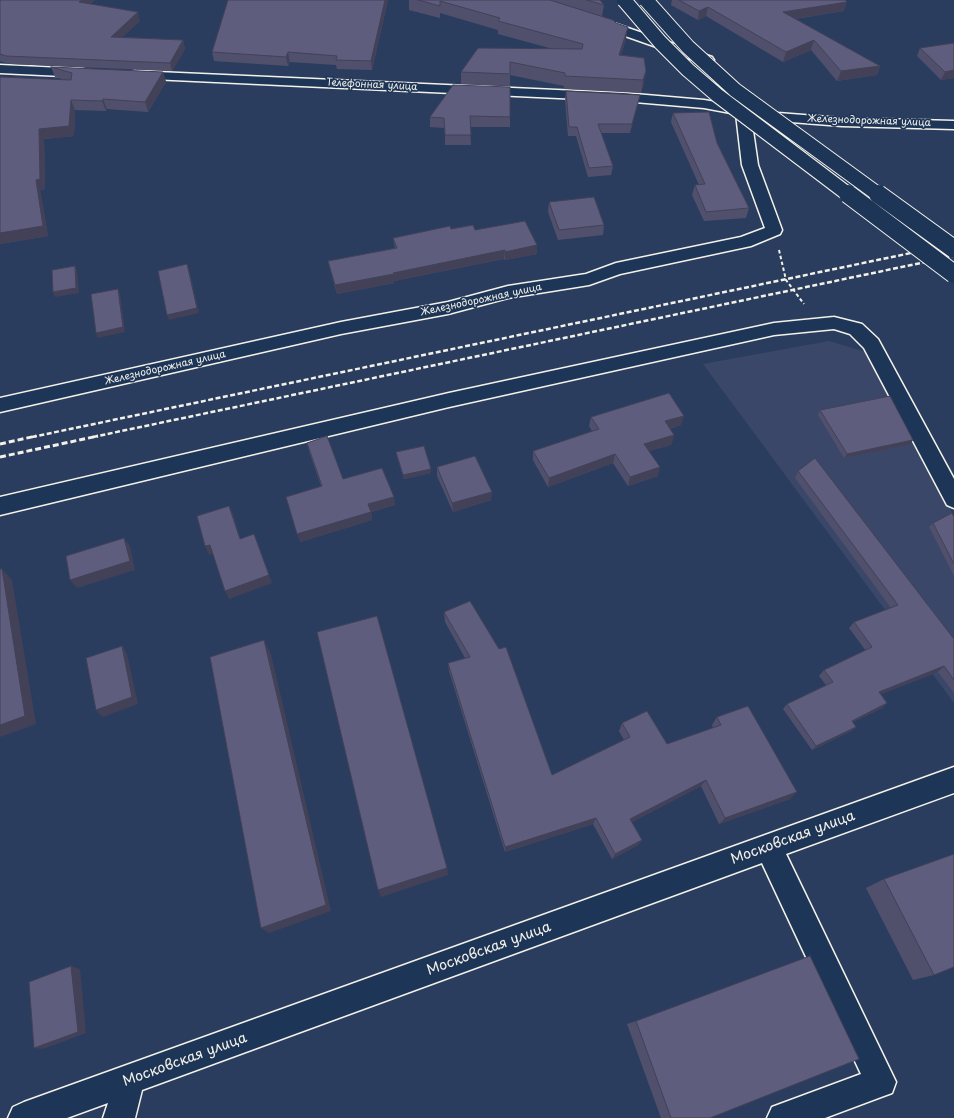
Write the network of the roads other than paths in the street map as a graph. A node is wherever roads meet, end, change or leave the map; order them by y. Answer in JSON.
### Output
{"nodes":[{"id":1,"x":624,"y":0,"type":"edge"},
{"id":2,"x":646,"y":0,"type":"edge"},
{"id":3,"x":651,"y":0,"type":"edge"},
{"id":4,"x":587,"y":18,"type":"edge"},
{"id":5,"x":707,"y":60,"type":"junction"},
{"id":6,"x":0,"y":69,"type":"edge"},
{"id":7,"x":96,"y":73,"type":"edge"},
{"id":8,"x":120,"y":74,"type":"edge"},
{"id":9,"x":744,"y":111,"type":"junction"},
{"id":10,"x":778,"y":117,"type":"junction"},
{"id":11,"x":954,"y":125,"type":"edge"},
{"id":12,"x":954,"y":249,"type":"edge"},
{"id":13,"x":954,"y":274,"type":"edge"},
{"id":14,"x":0,"y":405,"type":"edge"},
{"id":15,"x":954,"y":499,"type":"edge"},
{"id":16,"x":0,"y":506,"type":"edge"},
{"id":17,"x":954,"y":780,"type":"edge"},
{"id":18,"x":768,"y":847,"type":"junction"},
{"id":19,"x":129,"y":1081,"type":"junction"},
{"id":20,"x":24,"y":1118,"type":"edge"},
{"id":21,"x":119,"y":1118,"type":"edge"},
{"id":22,"x":783,"y":1118,"type":"edge"}],
"edges":[{"from":1,"to":13,"type":"street","bridge":true},
{"from":2,"to":12,"type":"street","bridge":true},
{"from":3,"to":5,"type":"street"},
{"from":4,"to":5,"type":"street"},
{"from":5,"to":10,"type":"street"},
{"from":6,"to":7,"type":"street"},
{"from":8,"to":9,"type":"street","name":"Телефонная улица"},
{"from":9,"to":10,"type":"street","name":"Железнодорожная улица"},
{"from":9,"to":14,"type":"street","name":"Железнодорожная улица"},
{"from":10,"to":11,"type":"street","name":"Железнодорожная улица"},
{"from":15,"to":16,"type":"street"},
{"from":17,"to":18,"type":"street","name":"Московская улица"},
{"from":18,"to":19,"type":"street","name":"Московская улица"},
{"from":18,"to":22,"type":"street"},
{"from":19,"to":20,"type":"street","name":"Московская улица"},
{"from":19,"to":21,"type":"street"}]}
